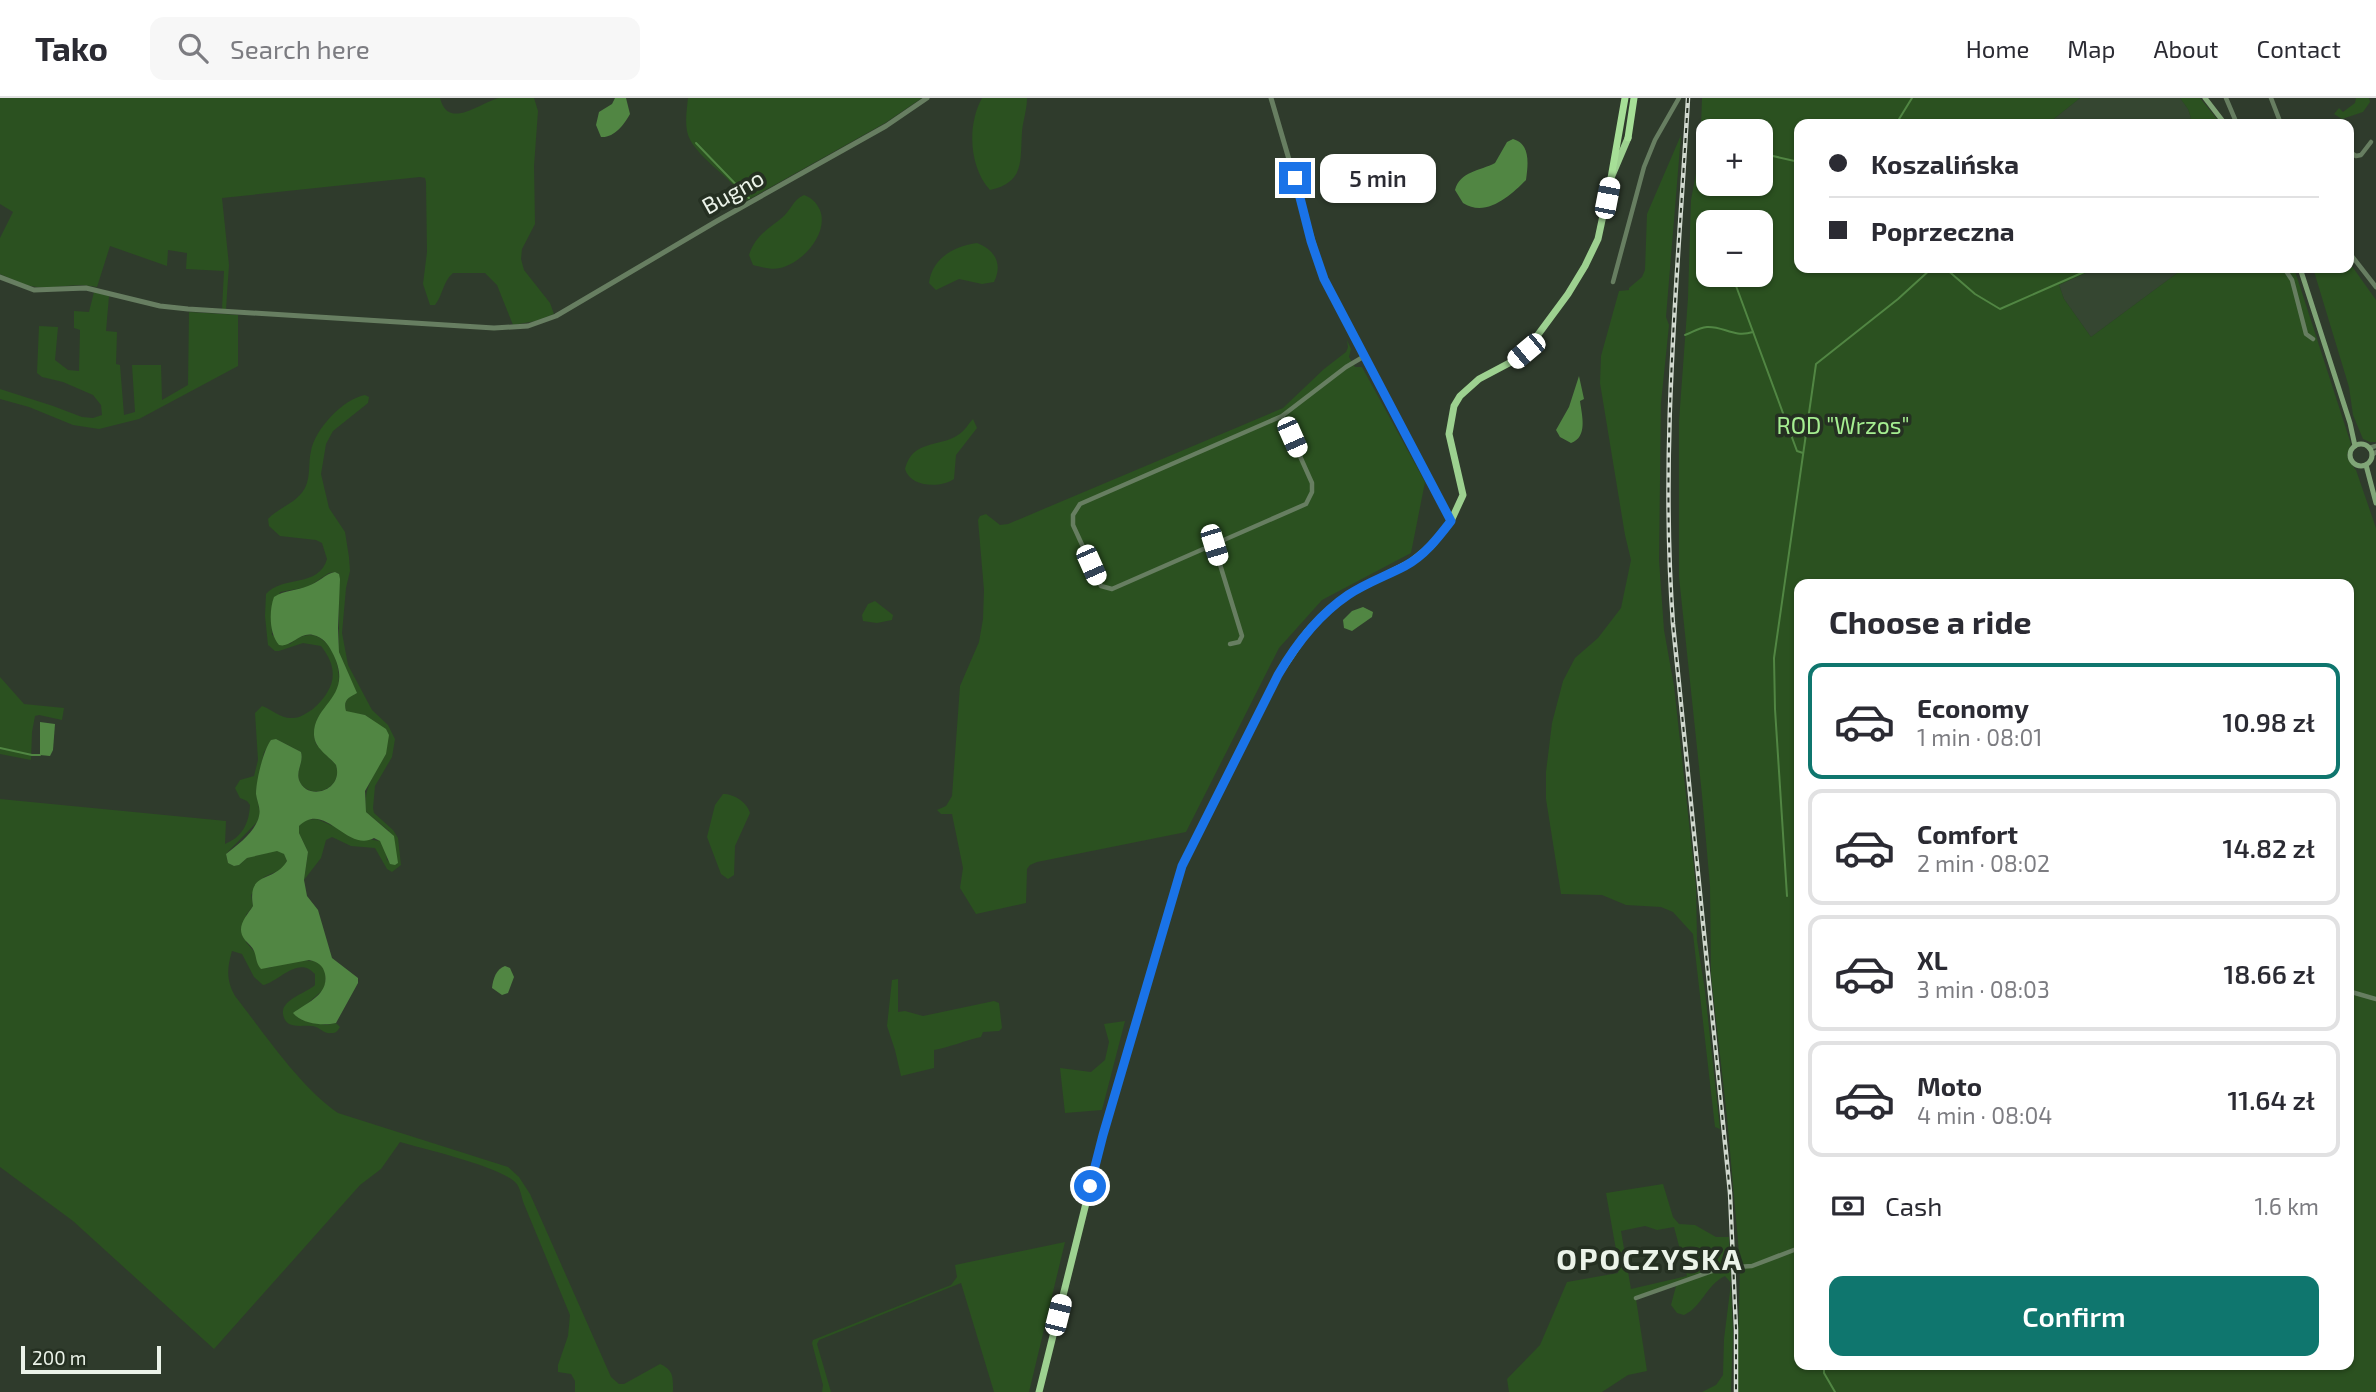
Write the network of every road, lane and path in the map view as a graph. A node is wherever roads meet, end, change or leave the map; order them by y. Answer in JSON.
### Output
{"nodes":[{"id":1,"x":927,"y":98,"type":"edge"},
{"id":2,"x":1270,"y":98,"type":"edge"},
{"id":3,"x":1625,"y":98,"type":"edge"},
{"id":4,"x":1634,"y":98,"type":"edge"},
{"id":5,"x":1679,"y":98,"type":"edge"},
{"id":6,"x":2205,"y":98,"type":"edge"},
{"id":7,"x":2226,"y":98,"type":"edge"},
{"id":8,"x":2271,"y":98,"type":"edge"},
{"id":9,"x":2221,"y":119,"type":"edge"},
{"id":10,"x":2234,"y":119,"type":"edge"},
{"id":11,"x":2279,"y":119,"type":"edge"},
{"id":12,"x":2371,"y":142,"type":"dead end"},
{"id":13,"x":2354,"y":155,"type":"edge"},
{"id":14,"x":1611,"y":178,"type":"junction"},
{"id":15,"x":2354,"y":259,"type":"edge"},
{"id":16,"x":2287,"y":273,"type":"edge"},
{"id":17,"x":2303,"y":273,"type":"edge"},
{"id":18,"x":0,"y":277,"type":"edge"},
{"id":19,"x":1612,"y":282,"type":"dead end"},
{"id":20,"x":2376,"y":287,"type":"edge"},
{"id":21,"x":2313,"y":339,"type":"dead end"},
{"id":22,"x":1363,"y":357,"type":"junction"},
{"id":23,"x":1282,"y":416,"type":"junction"},
{"id":24,"x":2358,"y":445,"type":"junction"},
{"id":25,"x":2376,"y":446,"type":"edge"},
{"id":26,"x":2369,"y":448,"type":"junction"},
{"id":27,"x":2374,"y":453,"type":"edge"},
{"id":28,"x":2363,"y":465,"type":"junction"},
{"id":29,"x":2376,"y":503,"type":"edge"},
{"id":30,"x":1451,"y":521,"type":"junction"},
{"id":31,"x":1214,"y":545,"type":"junction"},
{"id":32,"x":1230,"y":644,"type":"dead end"},
{"id":33,"x":2354,"y":993,"type":"edge"},
{"id":34,"x":2376,"y":999,"type":"edge"},
{"id":35,"x":1794,"y":1250,"type":"edge"},
{"id":36,"x":1636,"y":1298,"type":"dead end"},
{"id":37,"x":1039,"y":1392,"type":"edge"}],
"edges":[{"from":1,"to":18,"type":"street","name":"Bugno"},
{"from":2,"to":22,"type":"street"},
{"from":3,"to":14,"type":"highway"},
{"from":4,"to":14,"type":"highway"},
{"from":5,"to":19,"type":"street"},
{"from":6,"to":9,"type":"main road"},
{"from":7,"to":10,"type":"street"},
{"from":8,"to":11,"type":"street"},
{"from":12,"to":13,"type":"street"},
{"from":14,"to":30,"type":"highway"},
{"from":15,"to":20,"type":"street"},
{"from":16,"to":21,"type":"street"},
{"from":17,"to":24,"type":"main road"},
{"from":22,"to":23,"type":"street"},
{"from":22,"to":30,"type":"street"},
{"from":23,"to":31,"type":"street"},
{"from":23,"to":31,"type":"street"},
{"from":24,"to":26,"type":"main road"},
{"from":24,"to":28,"type":"main road"},
{"from":25,"to":26,"type":"street"},
{"from":26,"to":27,"type":"main road"},
{"from":27,"to":28,"type":"main road"},
{"from":28,"to":29,"type":"main road"},
{"from":30,"to":37,"type":"highway"},
{"from":31,"to":32,"type":"street"},
{"from":33,"to":34,"type":"street"},
{"from":35,"to":36,"type":"street"}]}
